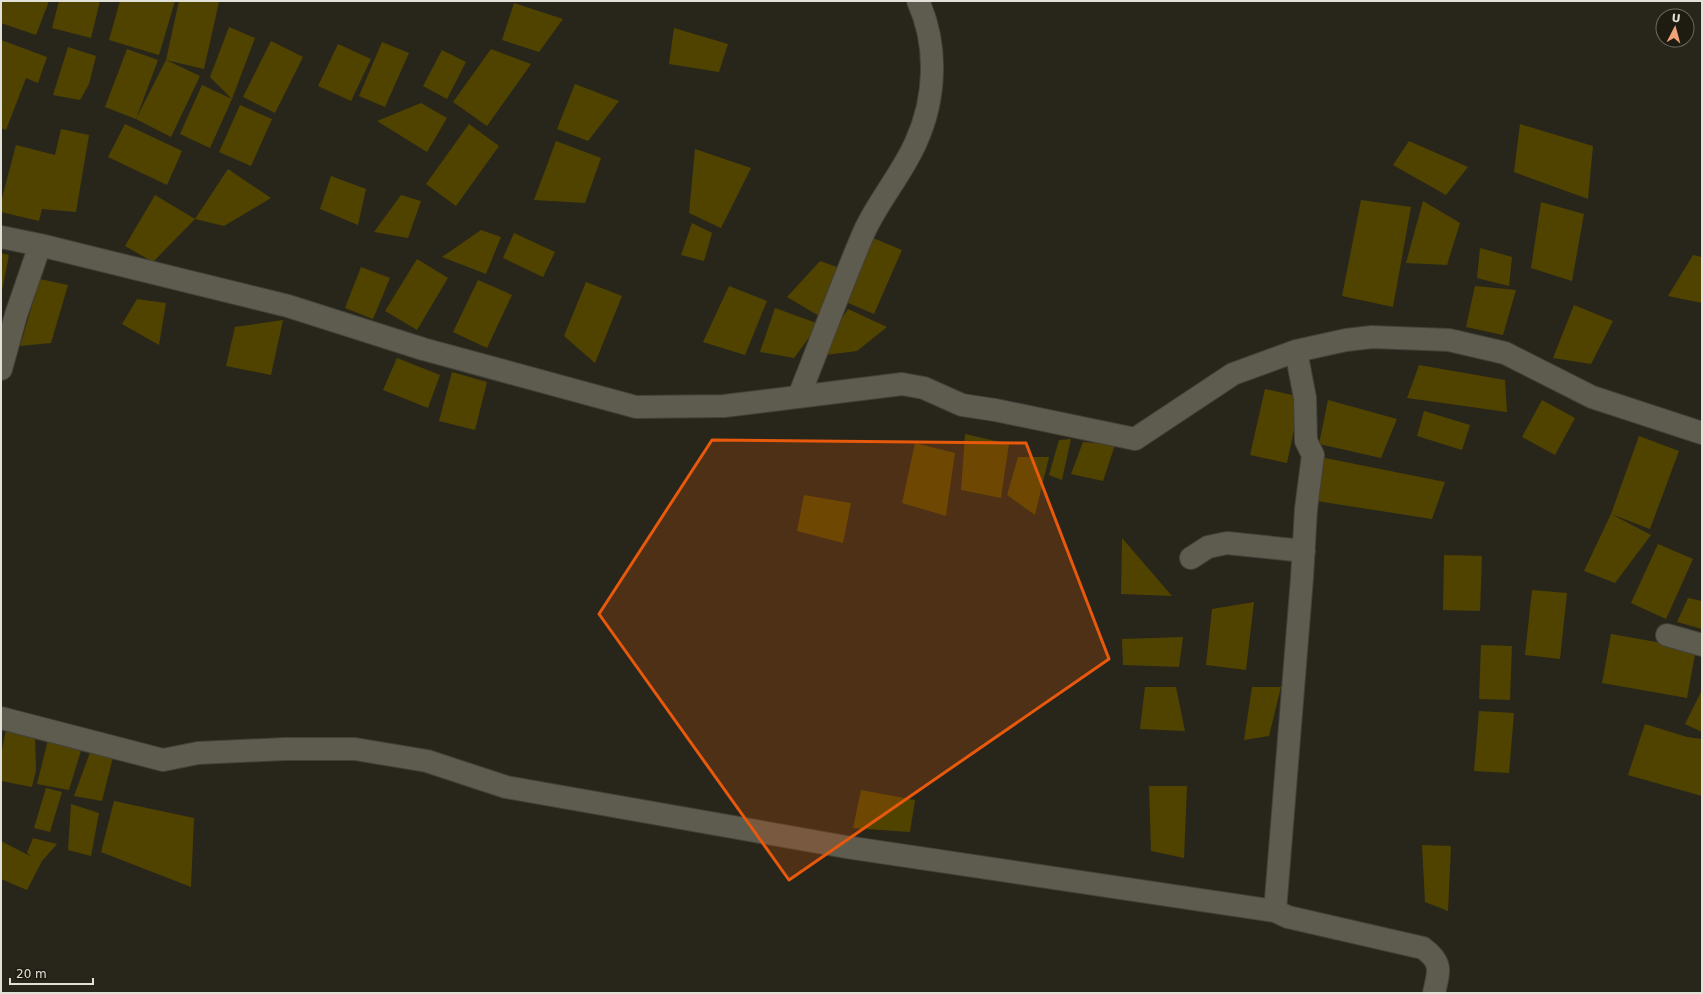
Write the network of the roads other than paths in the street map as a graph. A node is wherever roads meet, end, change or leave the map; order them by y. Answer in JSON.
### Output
{"nodes":[{"id":1,"x":918,"y":1,"type":"edge"},
{"id":2,"x":1,"y":238,"type":"edge"},
{"id":3,"x":40,"y":245,"type":"junction"},
{"id":4,"x":1296,"y":351,"type":"junction"},
{"id":5,"x":1,"y":369,"type":"edge"},
{"id":6,"x":799,"y":396,"type":"junction"},
{"id":7,"x":1702,"y":433,"type":"edge"},
{"id":8,"x":1304,"y":551,"type":"junction"},
{"id":9,"x":1191,"y":558,"type":"dead end"},
{"id":10,"x":1667,"y":635,"type":"dead end"},
{"id":11,"x":1702,"y":645,"type":"edge"},
{"id":12,"x":1,"y":720,"type":"edge"},
{"id":13,"x":1274,"y":911,"type":"junction"},
{"id":14,"x":1434,"y":993,"type":"edge"}],
"edges":[{"from":1,"to":6,"type":"street"},
{"from":2,"to":3,"type":"street"},
{"from":3,"to":5,"type":"street"},
{"from":3,"to":6,"type":"street"},
{"from":4,"to":6,"type":"street"},
{"from":4,"to":7,"type":"street"},
{"from":4,"to":8,"type":"street"},
{"from":8,"to":9,"type":"street"},
{"from":8,"to":13,"type":"street"},
{"from":10,"to":11,"type":"street"},
{"from":12,"to":13,"type":"street"},
{"from":13,"to":14,"type":"street"}]}
